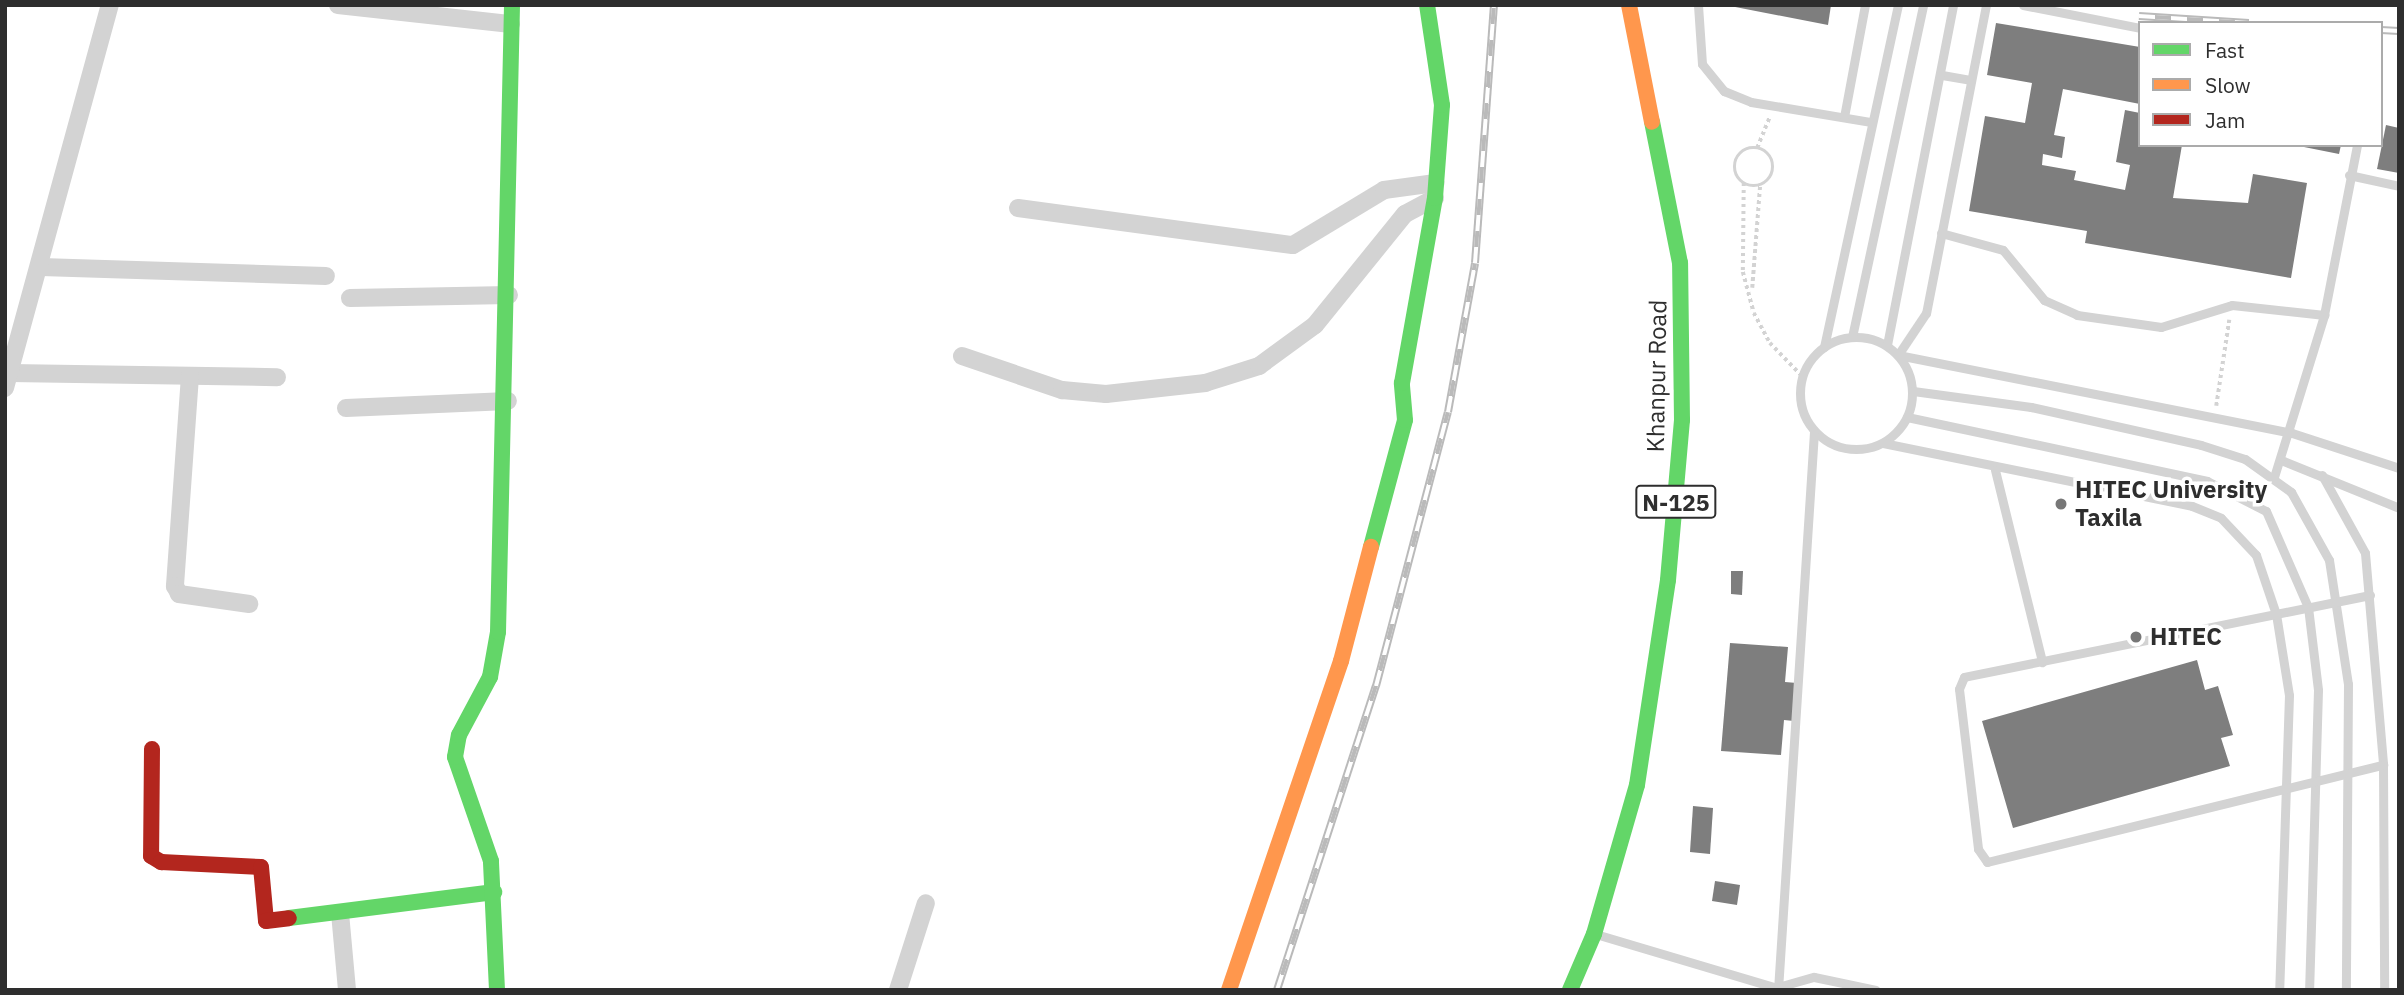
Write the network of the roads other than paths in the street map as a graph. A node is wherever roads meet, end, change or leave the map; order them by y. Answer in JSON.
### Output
{"nodes":[{"id":1,"x":110,"y":5,"type":"edge"},
{"id":2,"x":338,"y":5,"type":"edge"},
{"id":3,"x":512,"y":5,"type":"edge"},
{"id":4,"x":1427,"y":5,"type":"edge"},
{"id":5,"x":1629,"y":5,"type":"edge"},
{"id":6,"x":1698,"y":5,"type":"edge"},
{"id":7,"x":1865,"y":5,"type":"edge"},
{"id":8,"x":1898,"y":5,"type":"edge"},
{"id":9,"x":1923,"y":5,"type":"edge"},
{"id":10,"x":1953,"y":5,"type":"edge"},
{"id":11,"x":1986,"y":5,"type":"edge"},
{"id":12,"x":2023,"y":5,"type":"edge"},
{"id":13,"x":511,"y":24,"type":"junction"},
{"id":14,"x":2138,"y":28,"type":"edge"},
{"id":15,"x":1942,"y":75,"type":"junction"},
{"id":16,"x":1969,"y":80,"type":"junction"},
{"id":17,"x":1844,"y":117,"type":"junction"},
{"id":18,"x":1871,"y":122,"type":"junction"},
{"id":19,"x":2356,"y":147,"type":"edge"},
{"id":20,"x":2349,"y":175,"type":"junction"},
{"id":21,"x":2399,"y":186,"type":"edge"},
{"id":22,"x":1435,"y":190,"type":"junction"},
{"id":23,"x":1018,"y":208,"type":"dead end"},
{"id":24,"x":1941,"y":233,"type":"junction"},
{"id":25,"x":41,"y":267,"type":"junction"},
{"id":26,"x":326,"y":276,"type":"dead end"},
{"id":27,"x":509,"y":295,"type":"junction"},
{"id":28,"x":350,"y":298,"type":"dead end"},
{"id":29,"x":2324,"y":315,"type":"junction"},
{"id":30,"x":1852,"y":337,"type":"junction"},
{"id":31,"x":1886,"y":345,"type":"junction"},
{"id":32,"x":1824,"y":347,"type":"junction"},
{"id":33,"x":1898,"y":355,"type":"junction"},
{"id":34,"x":962,"y":356,"type":"dead end"},
{"id":35,"x":191,"y":376,"type":"junction"},
{"id":36,"x":277,"y":377,"type":"dead end"},
{"id":37,"x":8,"y":380,"type":"edge"},
{"id":38,"x":1913,"y":391,"type":"junction"},
{"id":39,"x":508,"y":401,"type":"junction"},
{"id":40,"x":346,"y":408,"type":"dead end"},
{"id":41,"x":1907,"y":417,"type":"junction"},
{"id":42,"x":1814,"y":432,"type":"junction"},
{"id":43,"x":2292,"y":433,"type":"junction"},
{"id":44,"x":1883,"y":443,"type":"junction"},
{"id":45,"x":2281,"y":460,"type":"junction"},
{"id":46,"x":2399,"y":468,"type":"edge"},
{"id":47,"x":1995,"y":470,"type":"junction"},
{"id":48,"x":2322,"y":475,"type":"junction"},
{"id":49,"x":2274,"y":477,"type":"junction"},
{"id":50,"x":2399,"y":508,"type":"edge"},
{"id":51,"x":2370,"y":595,"type":"junction"},
{"id":52,"x":2339,"y":601,"type":"junction"},
{"id":53,"x":249,"y":604,"type":"dead end"},
{"id":54,"x":2308,"y":607,"type":"junction"},
{"id":55,"x":2276,"y":614,"type":"junction"},
{"id":56,"x":2042,"y":662,"type":"junction"},
{"id":57,"x":152,"y":749,"type":"dead end"},
{"id":58,"x":2383,"y":765,"type":"junction"},
{"id":59,"x":2351,"y":769,"type":"junction"},
{"id":60,"x":2316,"y":777,"type":"junction"},
{"id":61,"x":2288,"y":784,"type":"junction"},
{"id":62,"x":494,"y":892,"type":"junction"},
{"id":63,"x":926,"y":903,"type":"dead end"},
{"id":64,"x":340,"y":913,"type":"junction"},
{"id":65,"x":1594,"y":934,"type":"junction"},
{"id":66,"x":1779,"y":989,"type":"edge"},
{"id":67,"x":346,"y":990,"type":"edge"},
{"id":68,"x":497,"y":990,"type":"edge"},
{"id":69,"x":898,"y":990,"type":"edge"},
{"id":70,"x":1230,"y":990,"type":"edge"},
{"id":71,"x":1570,"y":990,"type":"edge"},
{"id":72,"x":1876,"y":990,"type":"edge"},
{"id":73,"x":2279,"y":990,"type":"edge"},
{"id":74,"x":2309,"y":990,"type":"edge"},
{"id":75,"x":2346,"y":990,"type":"edge"},
{"id":76,"x":2384,"y":990,"type":"edge"}],
"edges":[{"from":1,"to":25,"type":"street"},
{"from":2,"to":13,"type":"street"},
{"from":3,"to":13,"type":"main road"},
{"from":4,"to":22,"type":"main road"},
{"from":5,"to":65,"type":"main road","name":"Khanpur Road","number":"N-125"},
{"from":6,"to":17,"type":"lane"},
{"from":7,"to":17,"type":"lane"},
{"from":8,"to":18,"type":"lane"},
{"from":9,"to":30,"type":"lane"},
{"from":10,"to":15,"type":"lane"},
{"from":11,"to":16,"type":"lane"},
{"from":12,"to":14,"type":"lane"},
{"from":13,"to":27,"type":"main road"},
{"from":15,"to":16,"type":"lane"},
{"from":15,"to":31,"type":"lane"},
{"from":16,"to":24,"type":"lane"},
{"from":17,"to":18,"type":"lane"},
{"from":18,"to":32,"type":"lane"},
{"from":19,"to":20,"type":"lane"},
{"from":20,"to":21,"type":"lane"},
{"from":20,"to":29,"type":"lane"},
{"from":22,"to":23,"type":"street"},
{"from":22,"to":34,"type":"street"},
{"from":22,"to":70,"type":"main road"},
{"from":24,"to":29,"type":"lane"},
{"from":24,"to":33,"type":"lane"},
{"from":25,"to":26,"type":"street"},
{"from":25,"to":37,"type":"street"},
{"from":27,"to":28,"type":"street"},
{"from":27,"to":39,"type":"main road"},
{"from":29,"to":43,"type":"lane"},
{"from":30,"to":31,"type":"lane"},
{"from":30,"to":32,"type":"lane"},
{"from":31,"to":33,"type":"lane"},
{"from":32,"to":42,"type":"lane"},
{"from":33,"to":38,"type":"lane"},
{"from":33,"to":43,"type":"lane"},
{"from":35,"to":36,"type":"street"},
{"from":35,"to":37,"type":"street"},
{"from":35,"to":53,"type":"street"},
{"from":38,"to":41,"type":"lane"},
{"from":38,"to":49,"type":"lane"},
{"from":39,"to":40,"type":"street"},
{"from":39,"to":62,"type":"main road"},
{"from":41,"to":44,"type":"lane"},
{"from":41,"to":54,"type":"lane"},
{"from":42,"to":44,"type":"lane"},
{"from":42,"to":66,"type":"lane"},
{"from":43,"to":45,"type":"lane"},
{"from":43,"to":46,"type":"lane"},
{"from":44,"to":47,"type":"lane"},
{"from":45,"to":48,"type":"lane"},
{"from":45,"to":49,"type":"lane"},
{"from":47,"to":55,"type":"lane"},
{"from":47,"to":56,"type":"lane"},
{"from":48,"to":50,"type":"lane"},
{"from":48,"to":51,"type":"lane"},
{"from":49,"to":52,"type":"lane"},
{"from":51,"to":52,"type":"lane"},
{"from":51,"to":58,"type":"lane"},
{"from":52,"to":54,"type":"lane"},
{"from":52,"to":59,"type":"lane"},
{"from":54,"to":55,"type":"lane"},
{"from":54,"to":60,"type":"lane"},
{"from":55,"to":56,"type":"lane"},
{"from":55,"to":61,"type":"lane"},
{"from":56,"to":61,"type":"lane"},
{"from":57,"to":64,"type":"main road"},
{"from":58,"to":59,"type":"lane"},
{"from":58,"to":76,"type":"lane"},
{"from":59,"to":60,"type":"lane"},
{"from":59,"to":75,"type":"lane"},
{"from":60,"to":61,"type":"lane"},
{"from":60,"to":74,"type":"lane"},
{"from":61,"to":73,"type":"lane"},
{"from":62,"to":64,"type":"main road"},
{"from":62,"to":68,"type":"main road"},
{"from":63,"to":69,"type":"street"},
{"from":64,"to":67,"type":"street"},
{"from":65,"to":66,"type":"lane"},
{"from":65,"to":71,"type":"main road","name":"Khanpur Road","number":"N-125"},
{"from":66,"to":72,"type":"lane"}]}
